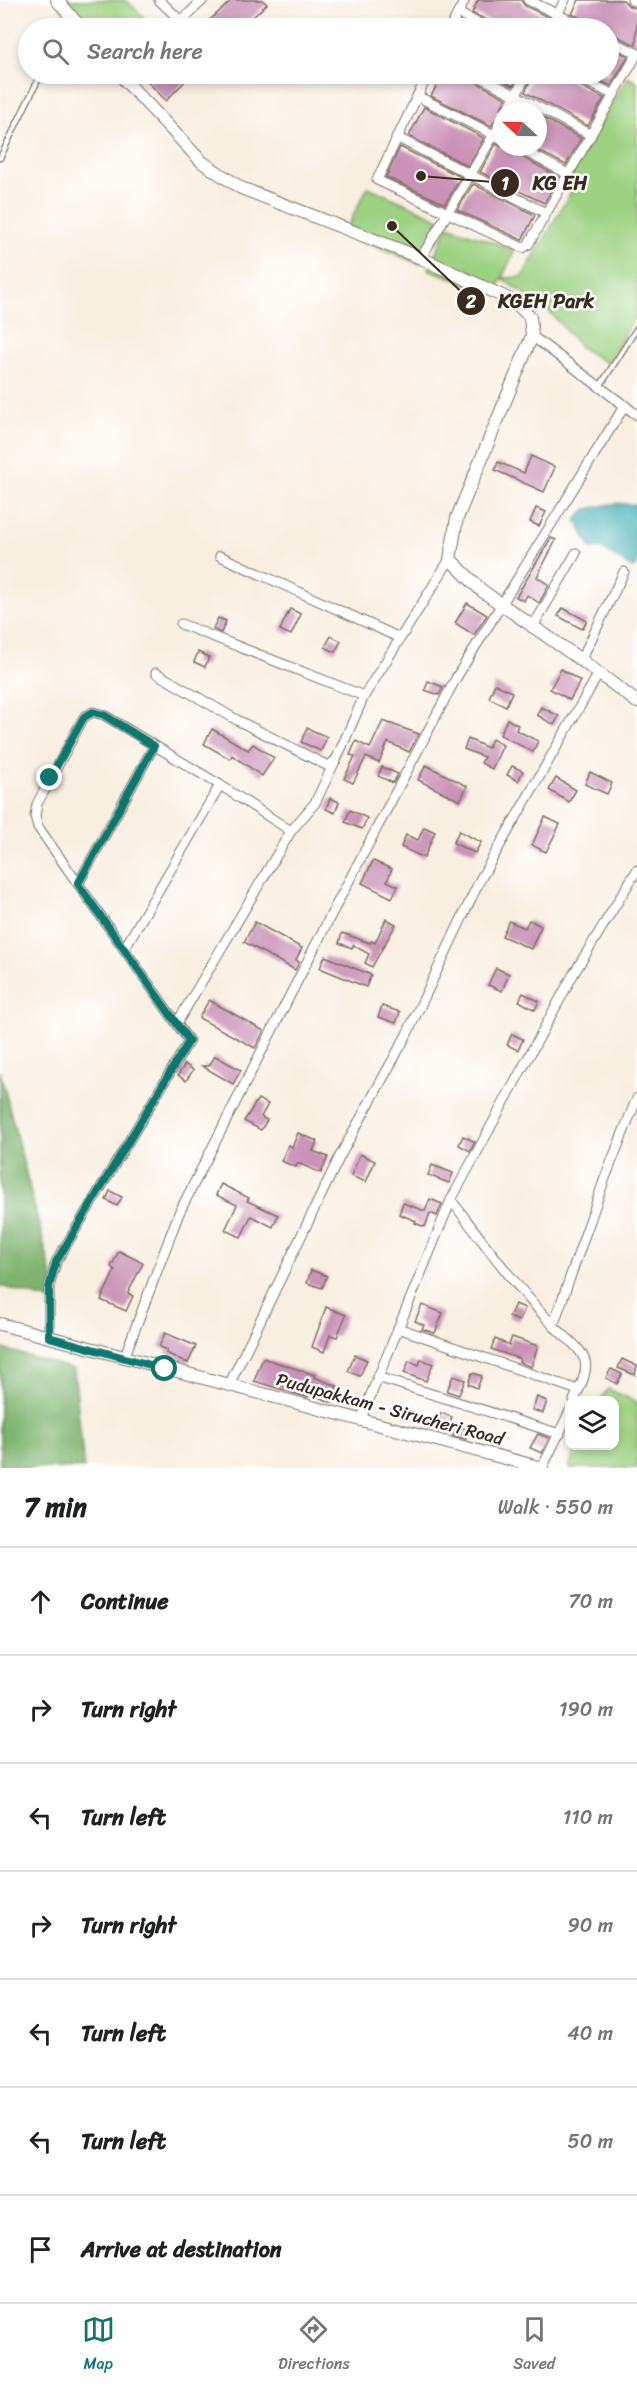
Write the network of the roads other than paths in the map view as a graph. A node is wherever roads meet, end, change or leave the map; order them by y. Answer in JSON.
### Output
{"nodes":[{"id":1,"x":57,"y":0,"type":"edge"},
{"id":2,"x":159,"y":0,"type":"edge"},
{"id":3,"x":203,"y":0,"type":"edge"},
{"id":4,"x":465,"y":0,"type":"edge"},
{"id":5,"x":528,"y":0,"type":"edge"},
{"id":6,"x":566,"y":0,"type":"edge"},
{"id":7,"x":632,"y":0,"type":"edge"},
{"id":8,"x":637,"y":2,"type":"edge"},
{"id":9,"x":458,"y":13,"type":"junction"},
{"id":10,"x":70,"y":15,"type":"junction"},
{"id":11,"x":558,"y":15,"type":"junction"},
{"id":12,"x":68,"y":18,"type":"edge"},
{"id":13,"x":73,"y":18,"type":"edge"},
{"id":14,"x":178,"y":18,"type":"edge"},
{"id":15,"x":184,"y":18,"type":"edge"},
{"id":16,"x":455,"y":18,"type":"edge"},
{"id":17,"x":468,"y":18,"type":"edge"},
{"id":18,"x":556,"y":18,"type":"edge"},
{"id":19,"x":564,"y":18,"type":"edge"},
{"id":20,"x":619,"y":45,"type":"edge"},
{"id":21,"x":637,"y":54,"type":"edge"},
{"id":22,"x":36,"y":84,"type":"edge"},
{"id":23,"x":132,"y":84,"type":"edge"},
{"id":24,"x":423,"y":84,"type":"edge"},
{"id":25,"x":495,"y":84,"type":"edge"},
{"id":26,"x":522,"y":84,"type":"edge"},
{"id":27,"x":592,"y":84,"type":"edge"},
{"id":28,"x":516,"y":95,"type":"junction"},
{"id":29,"x":614,"y":95,"type":"junction"},
{"id":30,"x":417,"y":96,"type":"junction"},
{"id":31,"x":512,"y":102,"type":"edge"},
{"id":32,"x":493,"y":134,"type":"edge"},
{"id":33,"x":591,"y":135,"type":"junction"},
{"id":34,"x":396,"y":137,"type":"junction"},
{"id":35,"x":493,"y":144,"type":"edge"},
{"id":36,"x":534,"y":156,"type":"edge"},
{"id":37,"x":0,"y":158,"type":"edge"},
{"id":38,"x":568,"y":174,"type":"junction"},
{"id":39,"x":472,"y":175,"type":"junction"},
{"id":40,"x":546,"y":213,"type":"junction"},
{"id":41,"x":448,"y":214,"type":"junction"},
{"id":42,"x":421,"y":258,"type":"junction"},
{"id":43,"x":637,"y":328,"type":"edge"},
{"id":44,"x":532,"y":336,"type":"junction"},
{"id":45,"x":600,"y":386,"type":"junction"},
{"id":46,"x":625,"y":405,"type":"junction"},
{"id":47,"x":637,"y":415,"type":"edge"},
{"id":48,"x":576,"y":553,"type":"dead end"},
{"id":49,"x":220,"y":556,"type":"dead end"},
{"id":50,"x":450,"y":559,"type":"junction"},
{"id":51,"x":624,"y":572,"type":"dead end"},
{"id":52,"x":501,"y":604,"type":"junction"},
{"id":53,"x":181,"y":624,"type":"dead end"},
{"id":54,"x":532,"y":628,"type":"junction"},
{"id":55,"x":400,"y":638,"type":"junction"},
{"id":56,"x":581,"y":660,"type":"junction"},
{"id":57,"x":156,"y":673,"type":"dead end"},
{"id":58,"x":599,"y":673,"type":"junction"},
{"id":59,"x":364,"y":696,"type":"junction"},
{"id":60,"x":637,"y":702,"type":"edge"},
{"id":61,"x":154,"y":746,"type":"junction"},
{"id":62,"x":336,"y":760,"type":"junction"},
{"id":63,"x":220,"y":785,"type":"junction"},
{"id":64,"x":291,"y":831,"type":"junction"},
{"id":65,"x":637,"y":870,"type":"edge"},
{"id":66,"x":78,"y":884,"type":"junction"},
{"id":67,"x":124,"y":949,"type":"junction"},
{"id":68,"x":177,"y":1023,"type":"junction"},
{"id":69,"x":637,"y":1098,"type":"edge"},
{"id":70,"x":451,"y":1200,"type":"junction"},
{"id":71,"x":0,"y":1324,"type":"edge"},
{"id":72,"x":553,"y":1326,"type":"junction"},
{"id":73,"x":398,"y":1328,"type":"junction"},
{"id":74,"x":49,"y":1337,"type":"junction"},
{"id":75,"x":124,"y":1358,"type":"junction"},
{"id":76,"x":377,"y":1377,"type":"junction"},
{"id":77,"x":229,"y":1385,"type":"junction"},
{"id":78,"x":578,"y":1390,"type":"junction"},
{"id":79,"x":576,"y":1396,"type":"edge"},
{"id":80,"x":361,"y":1419,"type":"junction"},
{"id":81,"x":565,"y":1422,"type":"edge"},
{"id":82,"x":560,"y":1434,"type":"junction"},
{"id":83,"x":542,"y":1468,"type":"edge"}],
"edges":[{"from":1,"to":10,"type":"street"},
{"from":2,"to":14,"type":"street"},
{"from":3,"to":15,"type":"street"},
{"from":4,"to":9,"type":"street"},
{"from":5,"to":11,"type":"street"},
{"from":6,"to":11,"type":"street"},
{"from":7,"to":8,"type":"street"},
{"from":9,"to":16,"type":"street"},
{"from":9,"to":17,"type":"street"},
{"from":10,"to":12,"type":"lane"},
{"from":10,"to":13,"type":"street"},
{"from":11,"to":18,"type":"street"},
{"from":11,"to":19,"type":"street"},
{"from":20,"to":21,"type":"street"},
{"from":21,"to":29,"type":"street"},
{"from":22,"to":37,"type":"lane"},
{"from":23,"to":42,"type":"street"},
{"from":24,"to":30,"type":"street"},
{"from":25,"to":28,"type":"street"},
{"from":26,"to":28,"type":"street"},
{"from":27,"to":29,"type":"street"},
{"from":28,"to":31,"type":"street"},
{"from":28,"to":33,"type":"street"},
{"from":29,"to":33,"type":"street"},
{"from":30,"to":32,"type":"street"},
{"from":30,"to":34,"type":"street"},
{"from":33,"to":38,"type":"street"},
{"from":34,"to":39,"type":"street"},
{"from":34,"to":41,"type":"street"},
{"from":35,"to":39,"type":"street"},
{"from":36,"to":38,"type":"street"},
{"from":38,"to":40,"type":"street"},
{"from":39,"to":40,"type":"street"},
{"from":39,"to":41,"type":"street"},
{"from":40,"to":41,"type":"street"},
{"from":41,"to":42,"type":"street"},
{"from":42,"to":44,"type":"street"},
{"from":43,"to":45,"type":"lane"},
{"from":44,"to":45,"type":"street"},
{"from":44,"to":50,"type":"street"},
{"from":45,"to":46,"type":"street"},
{"from":46,"to":47,"type":"street"},
{"from":46,"to":52,"type":"street"},
{"from":48,"to":54,"type":"street"},
{"from":49,"to":55,"type":"street"},
{"from":50,"to":52,"type":"street"},
{"from":50,"to":55,"type":"street"},
{"from":51,"to":56,"type":"street"},
{"from":52,"to":54,"type":"street"},
{"from":52,"to":75,"type":"street"},
{"from":53,"to":59,"type":"street"},
{"from":54,"to":56,"type":"street"},
{"from":55,"to":59,"type":"street"},
{"from":56,"to":58,"type":"street"},
{"from":57,"to":62,"type":"street"},
{"from":58,"to":60,"type":"street"},
{"from":58,"to":77,"type":"street"},
{"from":59,"to":62,"type":"street"},
{"from":61,"to":63,"type":"street"},
{"from":61,"to":66,"type":"street"},
{"from":61,"to":66,"type":"street"},
{"from":62,"to":64,"type":"street"},
{"from":63,"to":64,"type":"street"},
{"from":63,"to":67,"type":"street"},
{"from":64,"to":68,"type":"street"},
{"from":65,"to":70,"type":"street"},
{"from":66,"to":67,"type":"street"},
{"from":67,"to":68,"type":"street"},
{"from":68,"to":74,"type":"street"},
{"from":69,"to":72,"type":"street"},
{"from":70,"to":72,"type":"street"},
{"from":70,"to":73,"type":"street"},
{"from":71,"to":74,"type":"street","name":"Pudupakkam - Sirucheri Road"},
{"from":72,"to":78,"type":"street"},
{"from":73,"to":76,"type":"street"},
{"from":73,"to":78,"type":"street"},
{"from":74,"to":75,"type":"street","name":"Pudupakkam - Sirucheri Road"},
{"from":75,"to":77,"type":"street","name":"Pudupakkam - Sirucheri Road"},
{"from":76,"to":80,"type":"street"},
{"from":76,"to":82,"type":"street"},
{"from":77,"to":80,"type":"street","name":"Pudupakkam - Sirucheri Road"},
{"from":78,"to":79,"type":"street"},
{"from":80,"to":83,"type":"street","name":"Pudupakkam - Sirucheri Road"},
{"from":81,"to":82,"type":"street"},
{"from":82,"to":83,"type":"street"}]}
